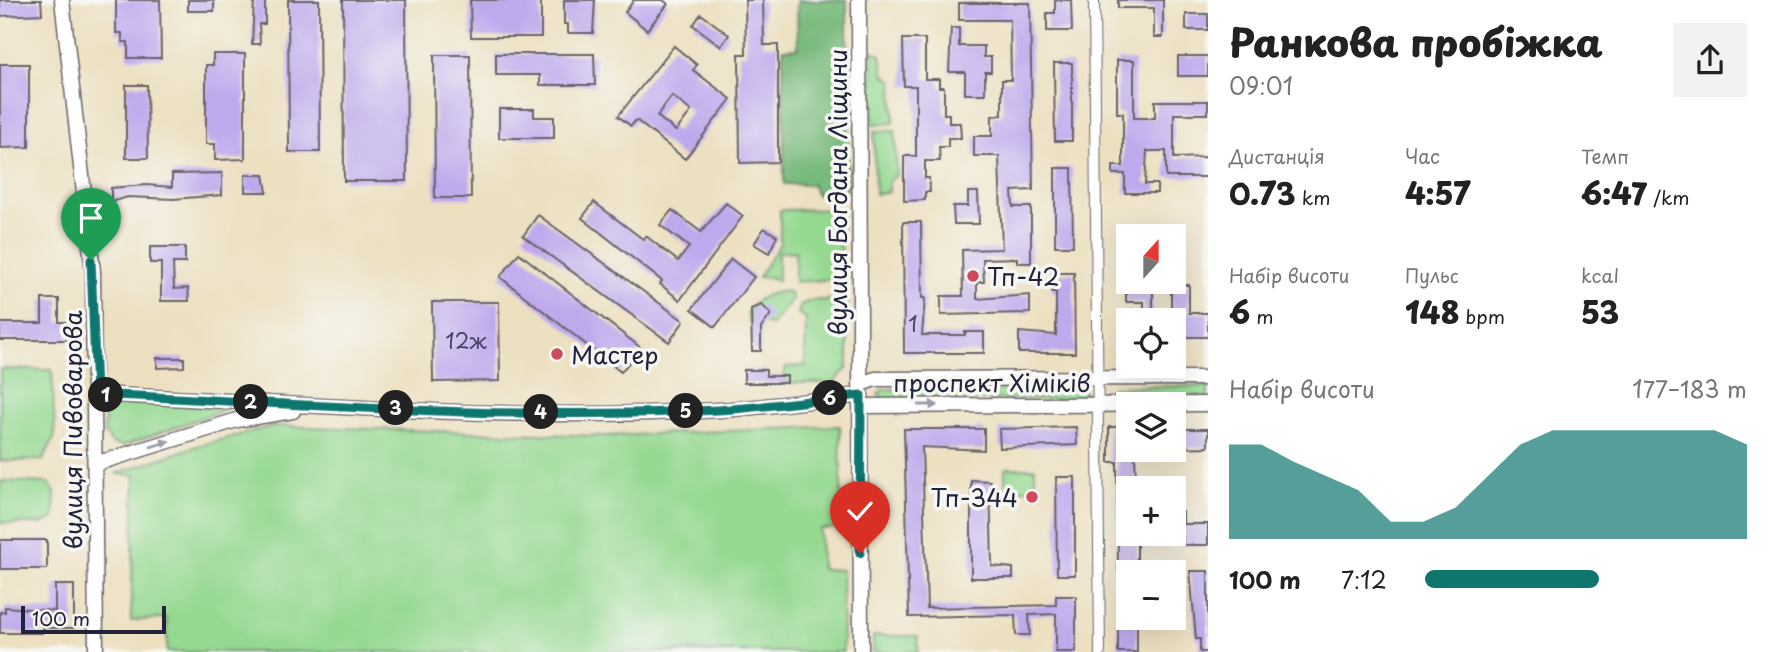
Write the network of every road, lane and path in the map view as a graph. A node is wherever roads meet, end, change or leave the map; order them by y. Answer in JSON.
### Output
{"nodes":[{"id":1,"x":62,"y":0,"type":"edge"},
{"id":2,"x":859,"y":0,"type":"edge"},
{"id":3,"x":1094,"y":0,"type":"edge"},
{"id":4,"x":1208,"y":378,"type":"edge"},
{"id":5,"x":1097,"y":379,"type":"junction"},
{"id":6,"x":96,"y":394,"type":"junction"},
{"id":7,"x":861,"y":395,"type":"junction"},
{"id":8,"x":1098,"y":404,"type":"junction"},
{"id":9,"x":1208,"y":404,"type":"edge"},
{"id":10,"x":337,"y":407,"type":"junction"},
{"id":11,"x":95,"y":464,"type":"junction"},
{"id":12,"x":96,"y":652,"type":"edge"},
{"id":13,"x":861,"y":652,"type":"edge"},
{"id":14,"x":1100,"y":652,"type":"edge"}],
"edges":[{"from":1,"to":6,"type":"street","name":"вулиця Пивоварова"},
{"from":2,"to":7,"type":"street","name":"вулиця Богдана Ліщини"},
{"from":3,"to":5,"type":"street"},
{"from":4,"to":5,"type":"street","name":"проспект Хіміків"},
{"from":5,"to":7,"type":"street","name":"проспект Хіміків"},
{"from":5,"to":8,"type":"street"},
{"from":6,"to":10,"type":"street","name":"проспект Хіміків"},
{"from":6,"to":11,"type":"street","name":"вулиця Пивоварова"},
{"from":7,"to":8,"type":"street","name":"проспект Хіміків","one_way":true},
{"from":7,"to":10,"type":"street","name":"проспект Хіміків"},
{"from":7,"to":13,"type":"street","name":"вулиця Богдана Ліщини"},
{"from":8,"to":9,"type":"street","name":"проспект Хіміків"},
{"from":8,"to":14,"type":"street"},
{"from":11,"to":10,"type":"street","name":"проспект Хіміків","one_way":true},
{"from":11,"to":12,"type":"street","name":"вулиця Пивоварова"}]}
